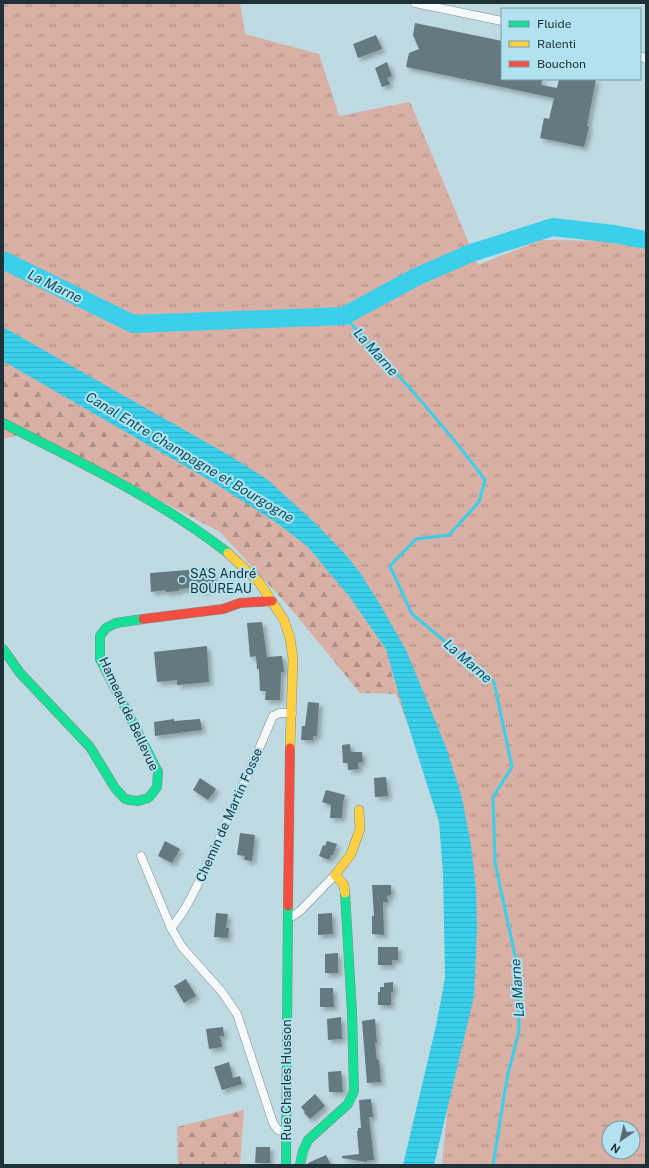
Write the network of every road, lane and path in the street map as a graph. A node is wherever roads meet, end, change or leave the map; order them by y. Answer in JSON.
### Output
{"nodes":[{"id":1,"x":415,"y":3,"type":"edge"},
{"id":2,"x":501,"y":21,"type":"edge"},
{"id":3,"x":3,"y":423,"type":"edge"},
{"id":4,"x":272,"y":601,"type":"junction"},
{"id":5,"x":3,"y":649,"type":"edge"},
{"id":6,"x":292,"y":713,"type":"junction"},
{"id":7,"x":359,"y":810,"type":"dead end"},
{"id":8,"x":141,"y":856,"type":"dead end"},
{"id":9,"x":335,"y":875,"type":"junction"},
{"id":10,"x":288,"y":916,"type":"junction"},
{"id":11,"x":171,"y":928,"type":"junction"},
{"id":12,"x":286,"y":1133,"type":"junction"},
{"id":13,"x":286,"y":1165,"type":"edge"},
{"id":14,"x":300,"y":1165,"type":"edge"}],
"edges":[{"from":1,"to":2,"type":"street"},
{"from":3,"to":4,"type":"street","name":"Rue Charles Husson"},
{"from":4,"to":5,"type":"street","name":"Hameau de Bellevue"},
{"from":4,"to":6,"type":"street","name":"Rue Charles Husson"},
{"from":6,"to":10,"type":"street","name":"Rue Charles Husson"},
{"from":6,"to":11,"type":"street","name":"Chemin de Martin Fosse"},
{"from":7,"to":9,"type":"street"},
{"from":8,"to":11,"type":"street"},
{"from":9,"to":10,"type":"street"},
{"from":9,"to":14,"type":"street"},
{"from":10,"to":12,"type":"street","name":"Rue Charles Husson"},
{"from":11,"to":12,"type":"street"},
{"from":12,"to":13,"type":"street","name":"Rue Charles Husson"}]}
